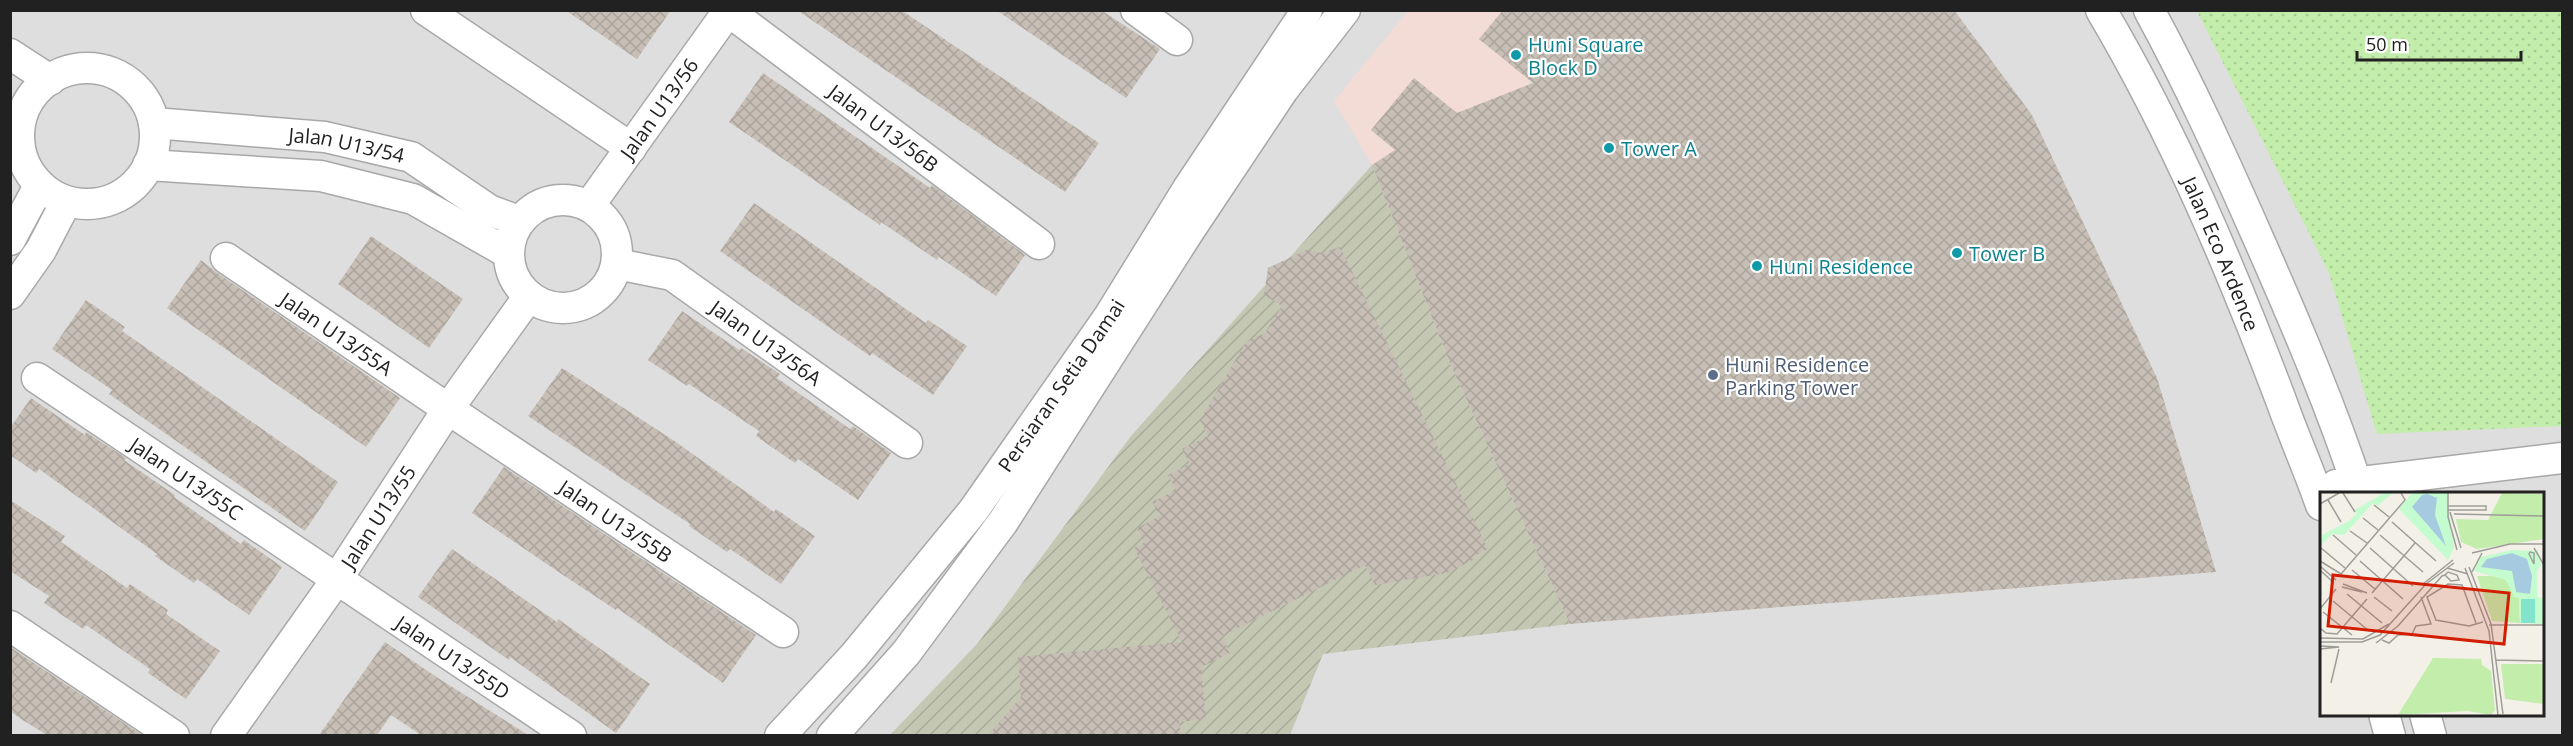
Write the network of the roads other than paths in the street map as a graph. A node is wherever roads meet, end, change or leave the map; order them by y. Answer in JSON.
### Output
{"nodes":[{"id":1,"x":426,"y":10,"type":"edge"},
{"id":2,"x":1136,"y":10,"type":"edge"},
{"id":3,"x":1306,"y":10,"type":"edge"},
{"id":4,"x":1345,"y":10,"type":"edge"},
{"id":5,"x":2101,"y":10,"type":"edge"},
{"id":6,"x":2149,"y":10,"type":"edge"},
{"id":7,"x":728,"y":11,"type":"edge"},
{"id":8,"x":1177,"y":40,"type":"dead end"},
{"id":9,"x":10,"y":54,"type":"edge"},
{"id":10,"x":50,"y":80,"type":"junction"},
{"id":11,"x":15,"y":115,"type":"edge"},
{"id":12,"x":153,"y":123,"type":"junction"},
{"id":13,"x":631,"y":148,"type":"junction"},
{"id":14,"x":148,"y":165,"type":"junction"},
{"id":15,"x":39,"y":186,"type":"junction"},
{"id":16,"x":66,"y":202,"type":"junction"},
{"id":17,"x":589,"y":206,"type":"junction"},
{"id":18,"x":519,"y":221,"type":"junction"},
{"id":19,"x":10,"y":240,"type":"edge"},
{"id":20,"x":1040,"y":244,"type":"dead end"},
{"id":21,"x":508,"y":253,"type":"junction"},
{"id":22,"x":226,"y":258,"type":"dead end"},
{"id":23,"x":616,"y":264,"type":"junction"},
{"id":24,"x":10,"y":294,"type":"edge"},
{"id":25,"x":529,"y":296,"type":"junction"},
{"id":26,"x":37,"y":378,"type":"dead end"},
{"id":27,"x":448,"y":409,"type":"junction"},
{"id":28,"x":907,"y":443,"type":"dead end"},
{"id":29,"x":2562,"y":458,"type":"edge"},
{"id":30,"x":2358,"y":488,"type":"edge"},
{"id":31,"x":2340,"y":492,"type":"edge"},
{"id":32,"x":2318,"y":497,"type":"edge"},
{"id":33,"x":336,"y":579,"type":"junction"},
{"id":34,"x":10,"y":626,"type":"edge"},
{"id":35,"x":783,"y":632,"type":"dead end"},
{"id":36,"x":2385,"y":716,"type":"edge"},
{"id":37,"x":2425,"y":716,"type":"edge"},
{"id":38,"x":174,"y":735,"type":"edge"},
{"id":39,"x":226,"y":735,"type":"edge"},
{"id":40,"x":571,"y":735,"type":"edge"},
{"id":41,"x":780,"y":735,"type":"edge"},
{"id":42,"x":832,"y":735,"type":"edge"},
{"id":43,"x":2390,"y":735,"type":"edge"},
{"id":44,"x":2430,"y":735,"type":"edge"}],
"edges":[{"from":1,"to":13,"type":"street"},
{"from":2,"to":8,"type":"street"},
{"from":3,"to":41,"type":"street","name":"Persiaran Setia Damai"},
{"from":4,"to":42,"type":"street","name":"Persiaran Setia Damai"},
{"from":5,"to":32,"type":"street","name":"Jalan Eco Ardence"},
{"from":6,"to":30,"type":"street","name":"Jalan Eco Ardence"},
{"from":7,"to":13,"type":"street","name":"Jalan U13/56"},
{"from":7,"to":20,"type":"street","name":"Jalan U13/56B"},
{"from":9,"to":10,"type":"street"},
{"from":10,"to":11,"type":"street"},
{"from":10,"to":12,"type":"street"},
{"from":11,"to":15,"type":"street"},
{"from":12,"to":14,"type":"street"},
{"from":12,"to":18,"type":"street","name":"Jalan U13/54"},
{"from":13,"to":17,"type":"street","name":"Jalan U13/56"},
{"from":14,"to":16,"type":"street"},
{"from":14,"to":21,"type":"street","name":"Jalan U13/54"},
{"from":15,"to":16,"type":"street"},
{"from":15,"to":19,"type":"street"},
{"from":16,"to":24,"type":"street"},
{"from":17,"to":18,"type":"street"},
{"from":17,"to":23,"type":"street"},
{"from":18,"to":21,"type":"street"},
{"from":21,"to":25,"type":"street"},
{"from":22,"to":27,"type":"street","name":"Jalan U13/55A"},
{"from":23,"to":25,"type":"street"},
{"from":23,"to":28,"type":"street","name":"Jalan U13/56A"},
{"from":25,"to":27,"type":"street","name":"Jalan U13/55"},
{"from":26,"to":33,"type":"street","name":"Jalan U13/55C"},
{"from":27,"to":33,"type":"street","name":"Jalan U13/55"},
{"from":27,"to":35,"type":"street","name":"Jalan U13/55B"},
{"from":29,"to":30,"type":"street"},
{"from":30,"to":31,"type":"street"},
{"from":33,"to":39,"type":"street","name":"Jalan U13/55"},
{"from":33,"to":40,"type":"street","name":"Jalan U13/55D"},
{"from":34,"to":38,"type":"street"},
{"from":36,"to":43,"type":"street"},
{"from":37,"to":44,"type":"street"}]}
